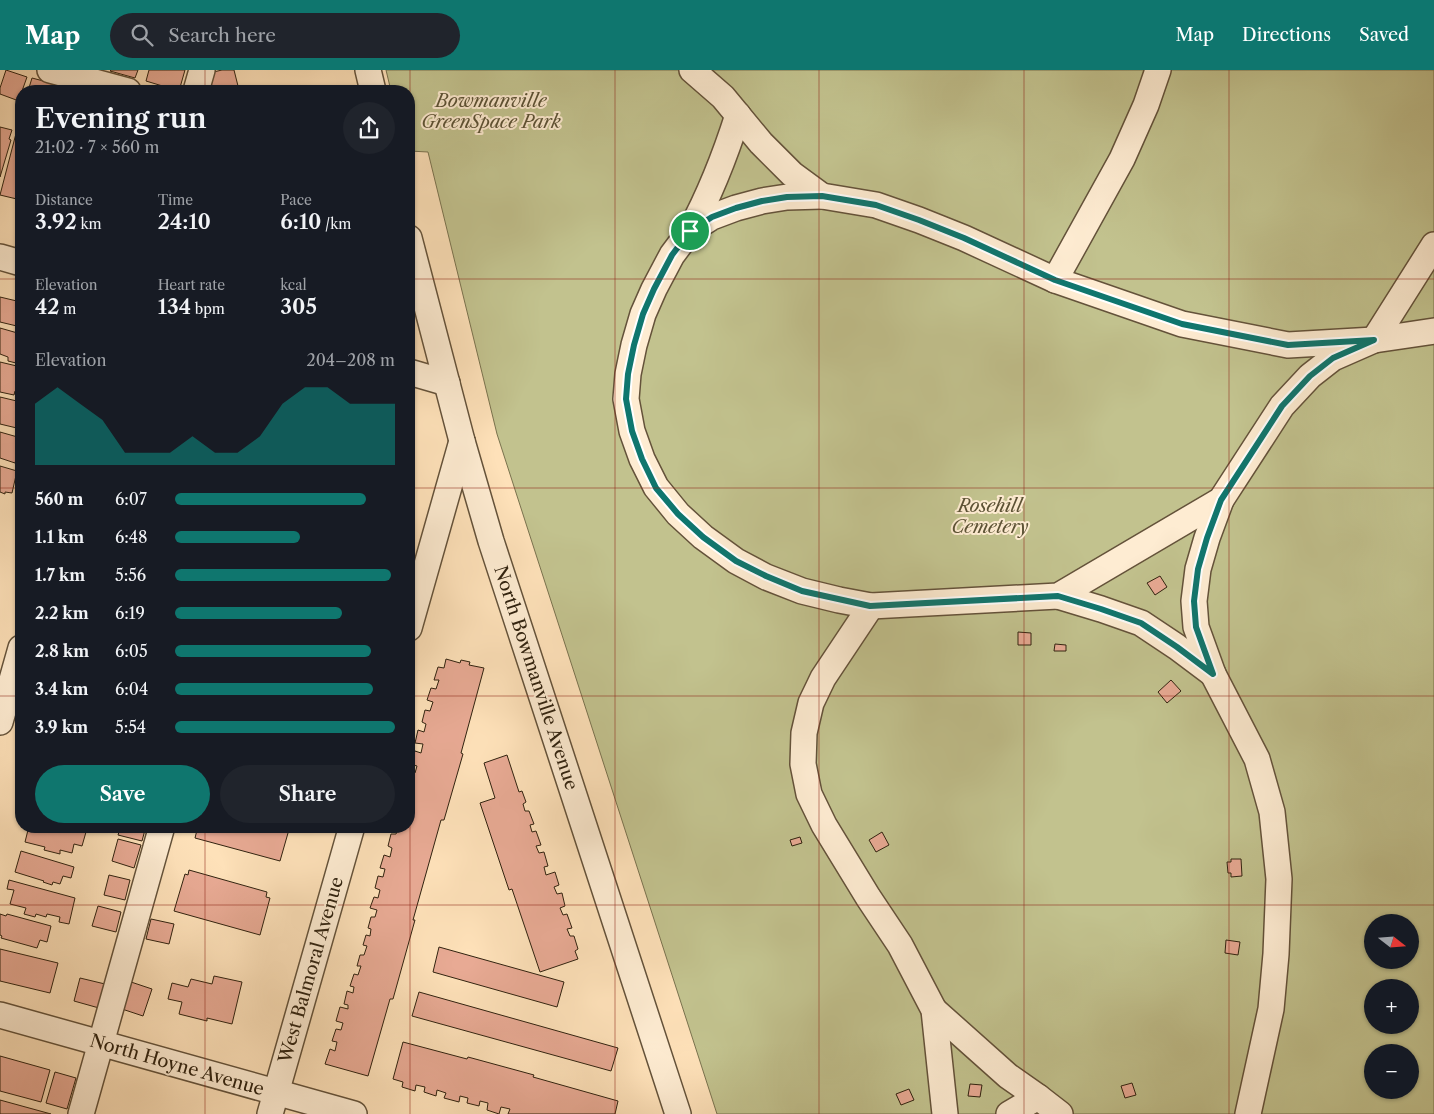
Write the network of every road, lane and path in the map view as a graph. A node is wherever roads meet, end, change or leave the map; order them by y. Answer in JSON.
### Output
{"nodes":[{"id":1,"x":50,"y":70,"type":"edge"},
{"id":2,"x":202,"y":70,"type":"edge"},
{"id":3,"x":368,"y":70,"type":"edge"},
{"id":4,"x":692,"y":70,"type":"edge"},
{"id":5,"x":1158,"y":70,"type":"edge"},
{"id":6,"x":106,"y":85,"type":"edge"},
{"id":7,"x":198,"y":85,"type":"edge"},
{"id":8,"x":372,"y":85,"type":"edge"},
{"id":9,"x":738,"y":115,"type":"junction"},
{"id":10,"x":822,"y":196,"type":"junction"},
{"id":11,"x":690,"y":231,"type":"junction"},
{"id":12,"x":1434,"y":245,"type":"edge"},
{"id":13,"x":0,"y":257,"type":"edge"},
{"id":14,"x":15,"y":261,"type":"edge"},
{"id":15,"x":415,"y":261,"type":"edge"},
{"id":16,"x":1055,"y":280,"type":"junction"},
{"id":17,"x":1434,"y":331,"type":"edge"},
{"id":18,"x":1374,"y":340,"type":"junction"},
{"id":19,"x":415,"y":374,"type":"edge"},
{"id":20,"x":447,"y":383,"type":"junction"},
{"id":21,"x":462,"y":441,"type":"junction"},
{"id":22,"x":1221,"y":500,"type":"junction"},
{"id":23,"x":1058,"y":596,"type":"junction"},
{"id":24,"x":870,"y":606,"type":"junction"},
{"id":25,"x":415,"y":607,"type":"edge"},
{"id":26,"x":15,"y":669,"type":"edge"},
{"id":27,"x":1213,"y":674,"type":"junction"},
{"id":28,"x":0,"y":722,"type":"edge"},
{"id":29,"x":160,"y":833,"type":"edge"},
{"id":30,"x":350,"y":833,"type":"edge"},
{"id":31,"x":934,"y":1010,"type":"junction"},
{"id":32,"x":0,"y":1015,"type":"edge"},
{"id":33,"x":101,"y":1043,"type":"junction"},
{"id":34,"x":1038,"y":1097,"type":"junction"},
{"id":35,"x":273,"y":1103,"type":"edge"},
{"id":36,"x":81,"y":1114,"type":"edge"},
{"id":37,"x":354,"y":1114,"type":"edge"},
{"id":38,"x":678,"y":1114,"type":"edge"},
{"id":39,"x":945,"y":1114,"type":"edge"},
{"id":40,"x":1009,"y":1114,"type":"edge"},
{"id":41,"x":1060,"y":1114,"type":"edge"},
{"id":42,"x":1248,"y":1114,"type":"edge"}],
"edges":[{"from":1,"to":6,"type":"street"},
{"from":2,"to":7,"type":"street"},
{"from":3,"to":8,"type":"street"},
{"from":4,"to":9,"type":"street"},
{"from":5,"to":16,"type":"street"},
{"from":9,"to":10,"type":"street"},
{"from":9,"to":11,"type":"street"},
{"from":10,"to":11,"type":"street"},
{"from":10,"to":16,"type":"street"},
{"from":11,"to":24,"type":"street"},
{"from":12,"to":18,"type":"street"},
{"from":13,"to":14,"type":"street"},
{"from":15,"to":20,"type":"street","name":"North Bowmanville Avenue"},
{"from":16,"to":18,"type":"street"},
{"from":17,"to":18,"type":"street"},
{"from":18,"to":22,"type":"street"},
{"from":19,"to":20,"type":"street"},
{"from":20,"to":21,"type":"street","name":"North Bowmanville Avenue"},
{"from":21,"to":25,"type":"street"},
{"from":21,"to":38,"type":"street","name":"North Bowmanville Avenue"},
{"from":22,"to":23,"type":"street"},
{"from":22,"to":27,"type":"street"},
{"from":23,"to":24,"type":"street"},
{"from":23,"to":27,"type":"street"},
{"from":24,"to":31,"type":"street"},
{"from":26,"to":28,"type":"street"},
{"from":27,"to":42,"type":"street"},
{"from":29,"to":33,"type":"street"},
{"from":30,"to":35,"type":"street","name":"West Balmoral Avenue"},
{"from":31,"to":34,"type":"street"},
{"from":31,"to":39,"type":"street"},
{"from":32,"to":33,"type":"street","name":"North Hoyne Avenue"},
{"from":33,"to":35,"type":"street","name":"North Hoyne Avenue"},
{"from":33,"to":36,"type":"street"},
{"from":34,"to":40,"type":"street"},
{"from":34,"to":41,"type":"street"},
{"from":35,"to":37,"type":"street","name":"North Hoyne Avenue"}]}
